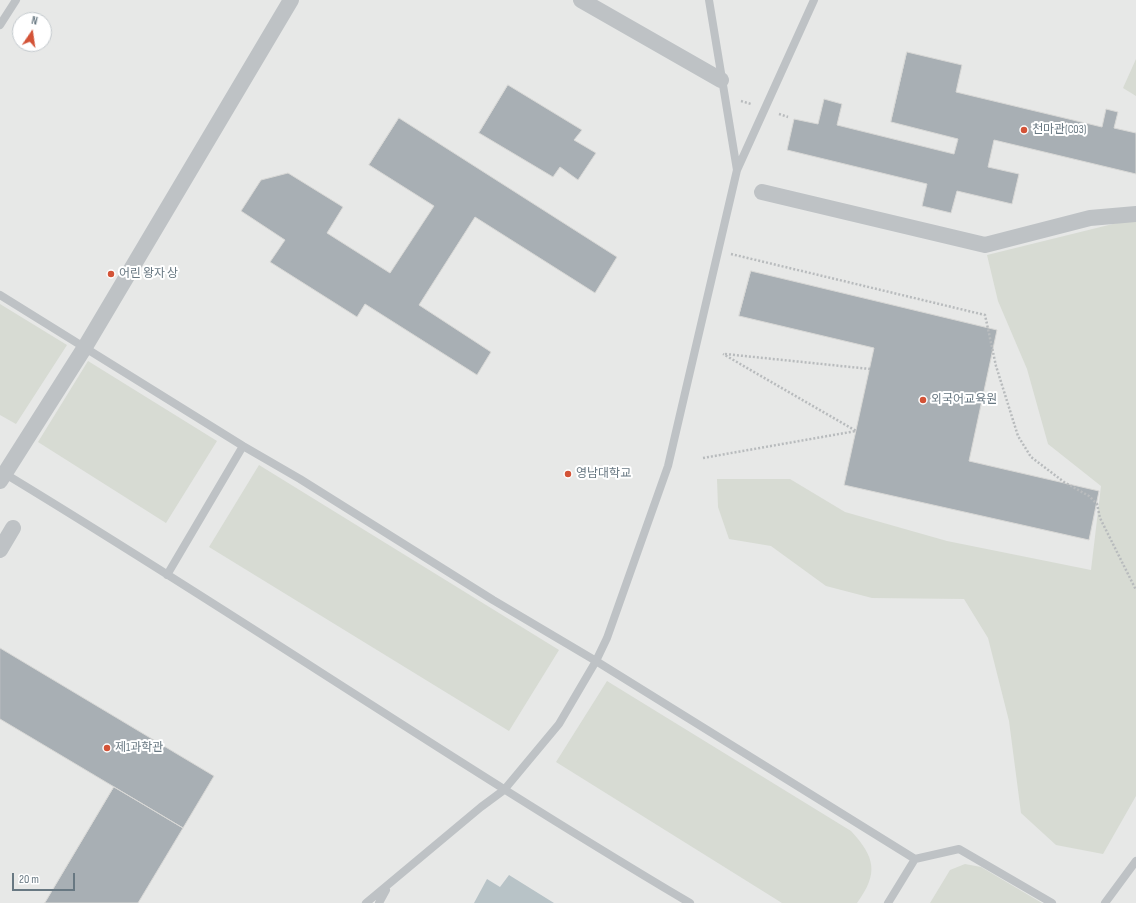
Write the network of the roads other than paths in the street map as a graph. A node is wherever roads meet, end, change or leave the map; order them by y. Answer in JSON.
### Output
{"nodes":[{"id":1,"x":16,"y":0,"type":"edge"},
{"id":2,"x":291,"y":0,"type":"edge"},
{"id":3,"x":581,"y":0,"type":"edge"},
{"id":4,"x":709,"y":0,"type":"edge"},
{"id":5,"x":814,"y":0,"type":"edge"},
{"id":6,"x":0,"y":26,"type":"edge"},
{"id":7,"x":721,"y":80,"type":"junction"},
{"id":8,"x":737,"y":170,"type":"junction"},
{"id":9,"x":762,"y":192,"type":"dead end"},
{"id":10,"x":1136,"y":214,"type":"edge"},
{"id":11,"x":0,"y":296,"type":"edge"},
{"id":12,"x":85,"y":347,"type":"junction"},
{"id":13,"x":243,"y":446,"type":"junction"},
{"id":14,"x":2,"y":475,"type":"edge"},
{"id":15,"x":13,"y":528,"type":"dead end"},
{"id":16,"x":0,"y":550,"type":"edge"},
{"id":17,"x":168,"y":575,"type":"junction"},
{"id":18,"x":596,"y":661,"type":"junction"},
{"id":19,"x":504,"y":790,"type":"junction"},
{"id":20,"x":915,"y":858,"type":"junction"},
{"id":21,"x":1136,"y":861,"type":"edge"},
{"id":22,"x":388,"y":886,"type":"junction"},
{"id":23,"x":366,"y":903,"type":"edge"},
{"id":24,"x":378,"y":903,"type":"edge"},
{"id":25,"x":690,"y":903,"type":"edge"},
{"id":26,"x":888,"y":903,"type":"edge"},
{"id":27,"x":1052,"y":903,"type":"edge"},
{"id":28,"x":1105,"y":903,"type":"edge"}],
"edges":[{"from":1,"to":6,"type":"lane"},
{"from":2,"to":12,"type":"street"},
{"from":3,"to":7,"type":"street"},
{"from":4,"to":7,"type":"lane"},
{"from":5,"to":8,"type":"lane"},
{"from":7,"to":8,"type":"lane"},
{"from":8,"to":18,"type":"lane"},
{"from":9,"to":10,"type":"street"},
{"from":11,"to":12,"type":"lane"},
{"from":12,"to":13,"type":"lane"},
{"from":12,"to":14,"type":"street"},
{"from":13,"to":17,"type":"lane"},
{"from":13,"to":18,"type":"lane"},
{"from":14,"to":17,"type":"lane"},
{"from":15,"to":16,"type":"street"},
{"from":17,"to":19,"type":"lane"},
{"from":18,"to":19,"type":"lane"},
{"from":18,"to":20,"type":"lane"},
{"from":19,"to":22,"type":"lane"},
{"from":19,"to":25,"type":"lane"},
{"from":20,"to":26,"type":"lane"},
{"from":20,"to":27,"type":"lane"},
{"from":21,"to":28,"type":"lane"},
{"from":22,"to":23,"type":"lane"},
{"from":22,"to":24,"type":"lane"}]}
